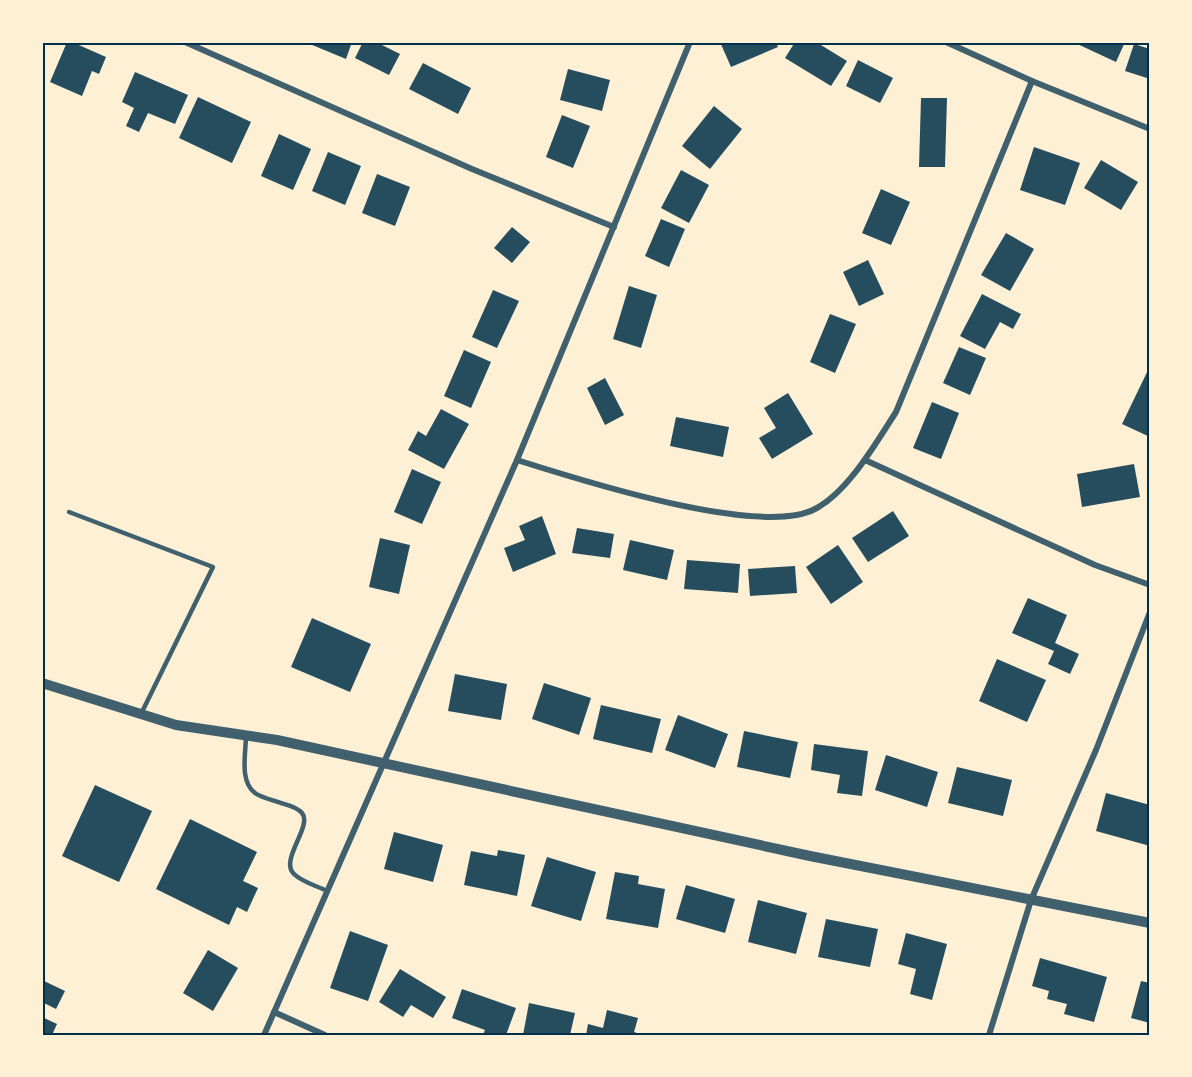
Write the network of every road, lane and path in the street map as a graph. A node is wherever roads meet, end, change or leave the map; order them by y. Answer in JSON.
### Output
{"nodes":[{"id":1,"x":185,"y":42,"type":"edge"},
{"id":2,"x":690,"y":42,"type":"edge"},
{"id":3,"x":946,"y":42,"type":"edge"},
{"id":4,"x":1032,"y":81,"type":"junction"},
{"id":5,"x":1150,"y":129,"type":"edge"},
{"id":6,"x":614,"y":227,"type":"junction"},
{"id":7,"x":517,"y":460,"type":"junction"},
{"id":8,"x":865,"y":460,"type":"junction"},
{"id":9,"x":69,"y":512,"type":"dead end"},
{"id":10,"x":1150,"y":585,"type":"edge"},
{"id":11,"x":1150,"y":612,"type":"edge"},
{"id":12,"x":42,"y":683,"type":"edge"},
{"id":13,"x":141,"y":714,"type":"junction"},
{"id":14,"x":246,"y":735,"type":"junction"},
{"id":15,"x":383,"y":763,"type":"junction"},
{"id":16,"x":327,"y":891,"type":"junction"},
{"id":17,"x":1031,"y":900,"type":"junction"},
{"id":18,"x":1150,"y":923,"type":"edge"},
{"id":19,"x":274,"y":1012,"type":"junction"},
{"id":20,"x":264,"y":1035,"type":"edge"},
{"id":21,"x":325,"y":1035,"type":"edge"},
{"id":22,"x":990,"y":1035,"type":"edge"}],
"edges":[{"from":1,"to":6,"type":"street"},
{"from":2,"to":6,"type":"street"},
{"from":3,"to":4,"type":"street"},
{"from":4,"to":5,"type":"street"},
{"from":4,"to":8,"type":"street"},
{"from":6,"to":7,"type":"street"},
{"from":7,"to":8,"type":"street"},
{"from":7,"to":15,"type":"street"},
{"from":8,"to":10,"type":"street"},
{"from":9,"to":13,"type":"lane"},
{"from":11,"to":17,"type":"street"},
{"from":12,"to":13,"type":"street"},
{"from":13,"to":14,"type":"street"},
{"from":14,"to":15,"type":"street"},
{"from":14,"to":16,"type":"lane"},
{"from":15,"to":16,"type":"street"},
{"from":15,"to":17,"type":"street"},
{"from":16,"to":19,"type":"street"},
{"from":17,"to":18,"type":"street"},
{"from":17,"to":22,"type":"street"},
{"from":19,"to":20,"type":"street"},
{"from":19,"to":21,"type":"street"}]}
